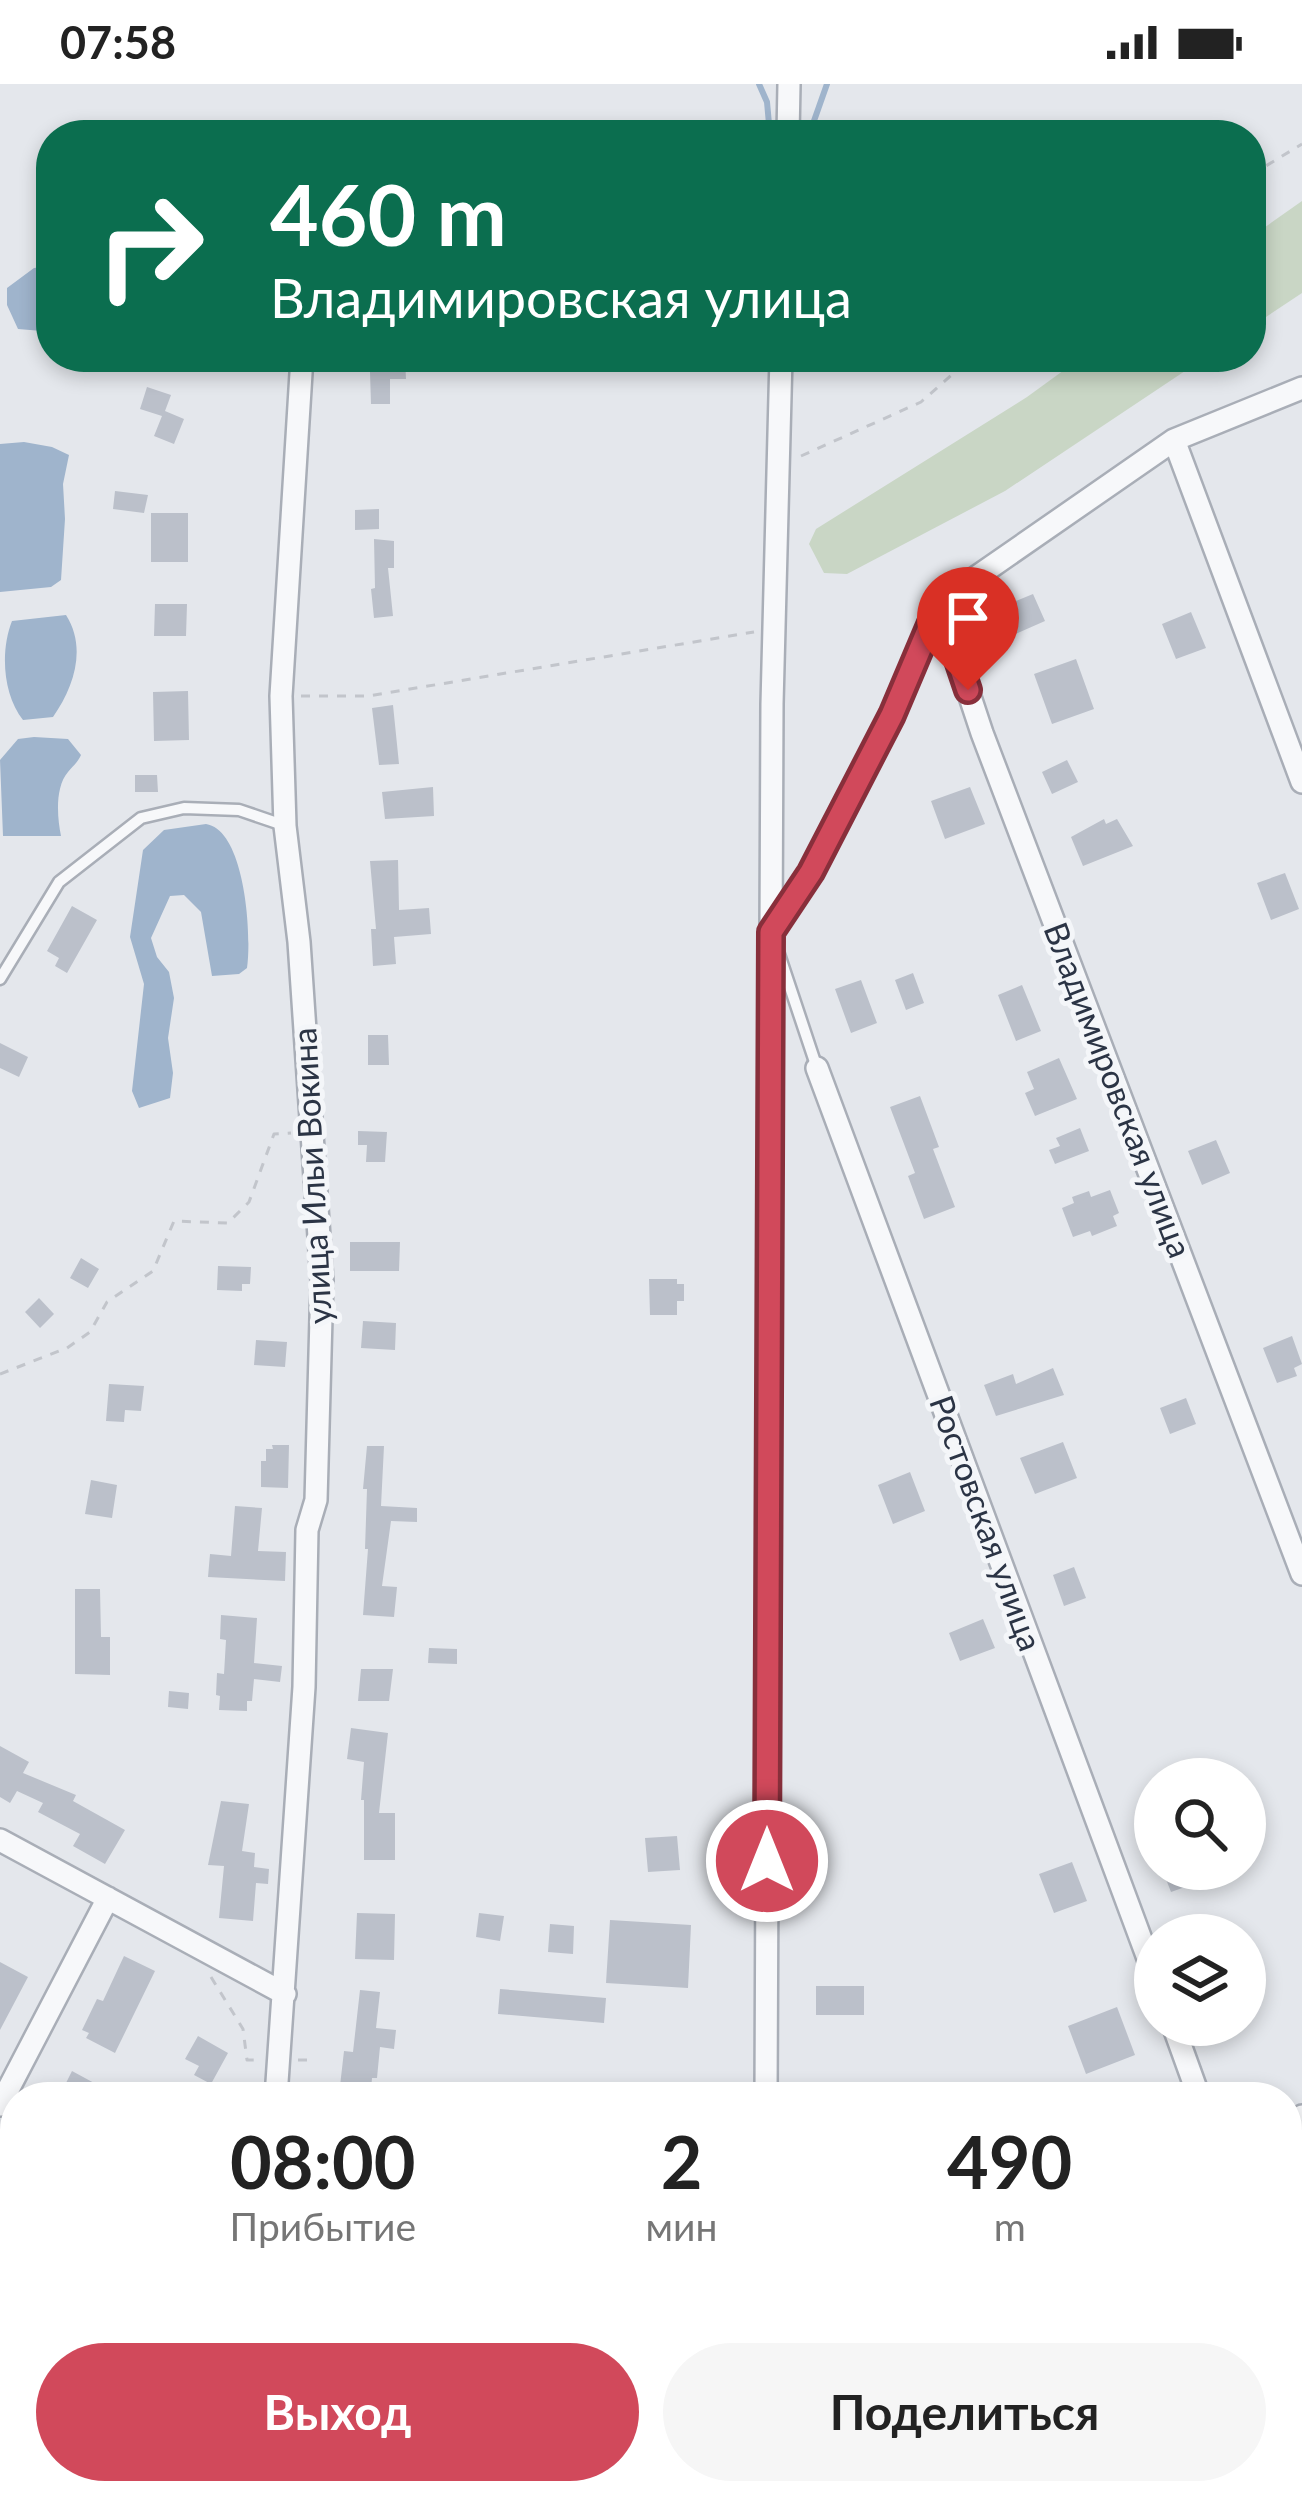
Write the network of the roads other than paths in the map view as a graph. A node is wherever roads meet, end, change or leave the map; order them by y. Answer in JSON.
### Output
{"nodes":[{"id":1,"x":789,"y":84,"type":"edge"},
{"id":2,"x":788,"y":120,"type":"edge"},
{"id":3,"x":301,"y":372,"type":"edge"},
{"id":4,"x":780,"y":372,"type":"edge"},
{"id":5,"x":1302,"y":388,"type":"edge"},
{"id":6,"x":1174,"y":440,"type":"junction"},
{"id":7,"x":939,"y":604,"type":"junction"},
{"id":8,"x":1302,"y":782,"type":"edge"},
{"id":9,"x":285,"y":826,"type":"junction"},
{"id":10,"x":771,"y":932,"type":"junction"},
{"id":11,"x":0,"y":979,"type":"edge"},
{"id":12,"x":817,"y":1068,"type":"joint"},
{"id":13,"x":1302,"y":1574,"type":"edge"},
{"id":14,"x":0,"y":1840,"type":"edge"},
{"id":15,"x":108,"y":1898,"type":"junction"},
{"id":16,"x":1134,"y":1921,"type":"edge"},
{"id":17,"x":285,"y":1994,"type":"junction"},
{"id":18,"x":1181,"y":2046,"type":"edge"},
{"id":19,"x":12,"y":2082,"type":"edge"},
{"id":20,"x":276,"y":2082,"type":"edge"},
{"id":21,"x":766,"y":2082,"type":"edge"},
{"id":22,"x":1194,"y":2082,"type":"edge"}],
"edges":[{"from":1,"to":2,"type":"street"},
{"from":3,"to":9,"type":"street","name":"улица Ильи Вокина"},
{"from":4,"to":10,"type":"street"},
{"from":5,"to":6,"type":"street"},
{"from":6,"to":7,"type":"street"},
{"from":6,"to":8,"type":"street"},
{"from":7,"to":10,"type":"lane"},
{"from":7,"to":13,"type":"street","name":"Владимировская улица"},
{"from":9,"to":11,"type":"lane"},
{"from":9,"to":17,"type":"street","name":"улица Ильи Вокина"},
{"from":10,"to":12,"type":"lane"},
{"from":10,"to":21,"type":"street"},
{"from":12,"to":16,"type":"street","name":"Ростовская улица"},
{"from":14,"to":15,"type":"street"},
{"from":15,"to":17,"type":"street"},
{"from":15,"to":19,"type":"street"},
{"from":17,"to":20,"type":"street","name":"улица Ильи Вокина"},
{"from":18,"to":22,"type":"street"}]}
